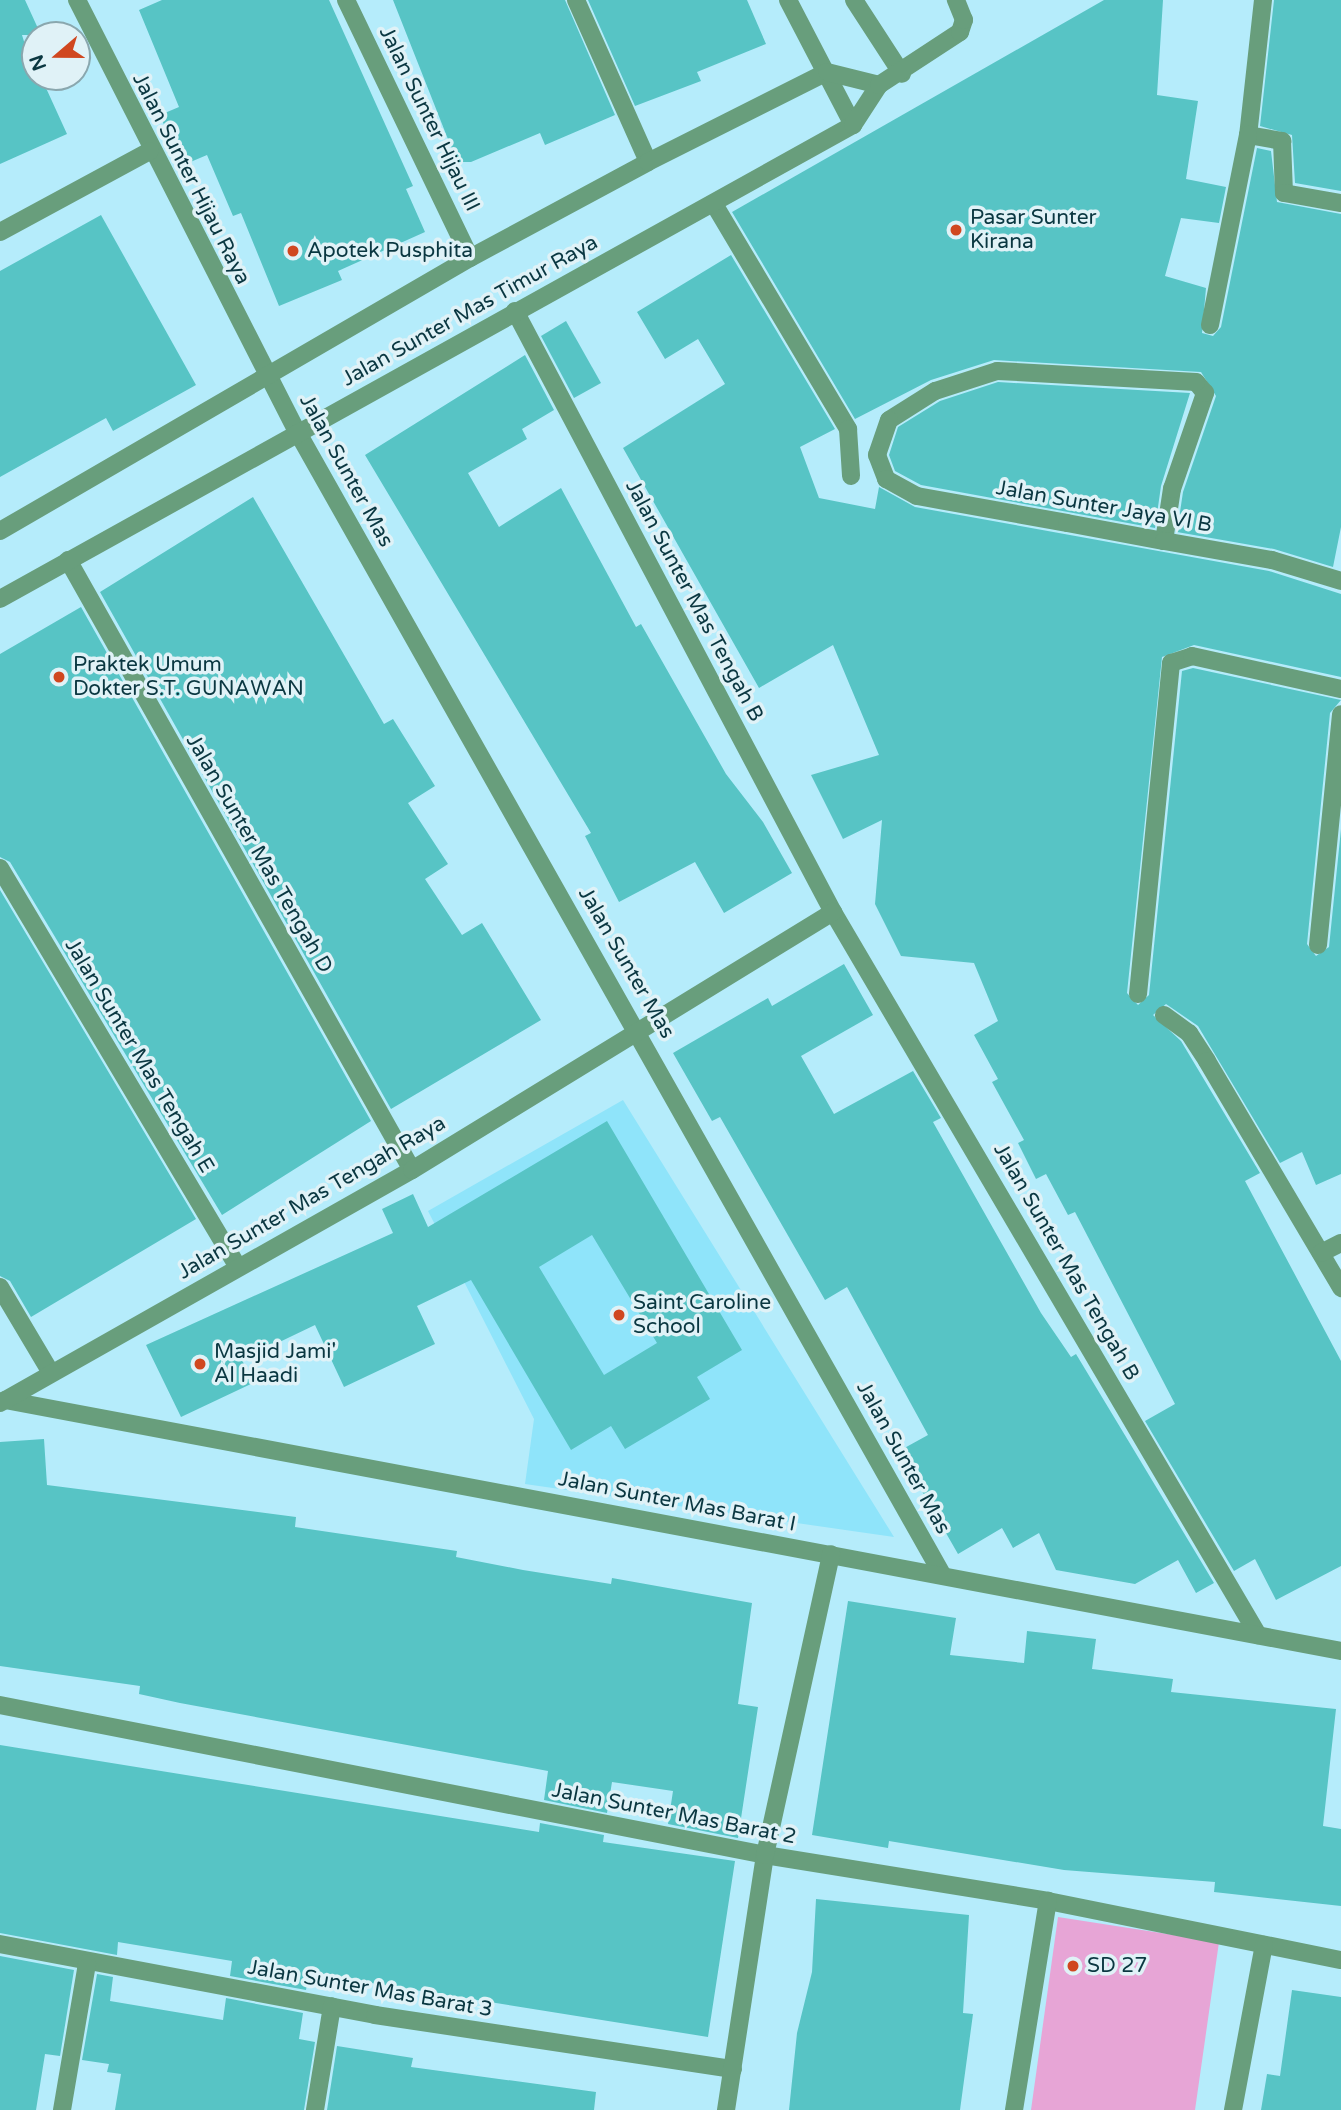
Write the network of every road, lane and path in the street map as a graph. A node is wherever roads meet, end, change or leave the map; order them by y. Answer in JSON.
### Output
{"nodes":[{"id":1,"x":77,"y":0,"type":"edge"},
{"id":2,"x":346,"y":0,"type":"edge"},
{"id":3,"x":576,"y":0,"type":"edge"},
{"id":4,"x":788,"y":0,"type":"edge"},
{"id":5,"x":854,"y":0,"type":"edge"},
{"id":6,"x":956,"y":0,"type":"edge"},
{"id":7,"x":1263,"y":0,"type":"edge"},
{"id":8,"x":827,"y":72,"type":"junction"},
{"id":9,"x":902,"y":74,"type":"junction"},
{"id":10,"x":879,"y":85,"type":"junction"},
{"id":11,"x":853,"y":125,"type":"junction"},
{"id":12,"x":1248,"y":135,"type":"junction"},
{"id":13,"x":150,"y":150,"type":"junction"},
{"id":14,"x":648,"y":162,"type":"junction"},
{"id":15,"x":714,"y":204,"type":"junction"},
{"id":16,"x":1341,"y":204,"type":"edge"},
{"id":17,"x":0,"y":232,"type":"edge"},
{"id":18,"x":470,"y":258,"type":"junction"},
{"id":19,"x":514,"y":311,"type":"junction"},
{"id":20,"x":1210,"y":325,"type":"dead end"},
{"id":21,"x":267,"y":377,"type":"junction"},
{"id":22,"x":298,"y":433,"type":"junction"},
{"id":23,"x":851,"y":476,"type":"dead end"},
{"id":24,"x":0,"y":531,"type":"edge"},
{"id":25,"x":1164,"y":541,"type":"junction"},
{"id":26,"x":68,"y":560,"type":"junction"},
{"id":27,"x":1341,"y":581,"type":"edge"},
{"id":28,"x":0,"y":599,"type":"edge"},
{"id":29,"x":1341,"y":689,"type":"edge"},
{"id":30,"x":1341,"y":714,"type":"edge"},
{"id":31,"x":0,"y":868,"type":"edge"},
{"id":32,"x":833,"y":912,"type":"junction"},
{"id":33,"x":1318,"y":945,"type":"dead end"},
{"id":34,"x":1138,"y":994,"type":"dead end"},
{"id":35,"x":1164,"y":1015,"type":"dead end"},
{"id":36,"x":637,"y":1028,"type":"junction"},
{"id":37,"x":412,"y":1170,"type":"junction"},
{"id":38,"x":1341,"y":1243,"type":"edge"},
{"id":39,"x":1321,"y":1253,"type":"junction"},
{"id":40,"x":238,"y":1267,"type":"junction"},
{"id":41,"x":0,"y":1287,"type":"edge"},
{"id":42,"x":1341,"y":1289,"type":"edge"},
{"id":43,"x":51,"y":1373,"type":"junction"},
{"id":44,"x":2,"y":1401,"type":"edge"},
{"id":45,"x":831,"y":1554,"type":"junction"},
{"id":46,"x":942,"y":1574,"type":"junction"},
{"id":47,"x":1258,"y":1635,"type":"junction"},
{"id":48,"x":1341,"y":1651,"type":"edge"},
{"id":49,"x":0,"y":1705,"type":"edge"},
{"id":50,"x":765,"y":1855,"type":"junction"},
{"id":51,"x":1048,"y":1901,"type":"junction"},
{"id":52,"x":0,"y":1944,"type":"edge"},
{"id":53,"x":1264,"y":1945,"type":"junction"},
{"id":54,"x":1341,"y":1960,"type":"edge"},
{"id":55,"x":87,"y":1963,"type":"junction"},
{"id":56,"x":332,"y":2006,"type":"junction"},
{"id":57,"x":733,"y":2069,"type":"junction"},
{"id":58,"x":62,"y":2110,"type":"edge"},
{"id":59,"x":315,"y":2110,"type":"edge"},
{"id":60,"x":726,"y":2110,"type":"edge"},
{"id":61,"x":1014,"y":2110,"type":"edge"},
{"id":62,"x":1233,"y":2110,"type":"edge"}],
"edges":[{"from":1,"to":13,"type":"street","name":"Jalan Sunter Hijau Raya"},
{"from":2,"to":18,"type":"street","name":"Jalan Sunter Hijau III"},
{"from":3,"to":14,"type":"street"},
{"from":4,"to":8,"type":"street"},
{"from":5,"to":9,"type":"street"},
{"from":6,"to":9,"type":"street"},
{"from":7,"to":12,"type":"street"},
{"from":8,"to":10,"type":"street"},
{"from":8,"to":11,"type":"street"},
{"from":8,"to":14,"type":"street","name":"Jalan Sunter Mas Timur Raya"},
{"from":9,"to":10,"type":"street"},
{"from":10,"to":11,"type":"street"},
{"from":11,"to":15,"type":"street","name":"Jalan Sunter Mas Timur Raya"},
{"from":12,"to":16,"type":"street"},
{"from":12,"to":20,"type":"street"},
{"from":13,"to":17,"type":"street"},
{"from":13,"to":21,"type":"street","name":"Jalan Sunter Hijau Raya"},
{"from":14,"to":18,"type":"street","name":"Jalan Sunter Mas Timur Raya"},
{"from":15,"to":19,"type":"street","name":"Jalan Sunter Mas Timur Raya"},
{"from":15,"to":23,"type":"street"},
{"from":18,"to":21,"type":"street","name":"Jalan Sunter Mas Timur Raya"},
{"from":19,"to":22,"type":"street","name":"Jalan Sunter Mas Timur Raya"},
{"from":19,"to":32,"type":"street","name":"Jalan Sunter Mas Tengah B"},
{"from":21,"to":22,"type":"street","name":"Jalan Sunter Mas"},
{"from":21,"to":24,"type":"street","name":"Jalan Sunter Mas Timur Raya"},
{"from":22,"to":26,"type":"street","name":"Jalan Sunter Mas Timur Raya"},
{"from":22,"to":36,"type":"street","name":"Jalan Sunter Mas"},
{"from":25,"to":25,"type":"street","name":"Jalan Sunter Jaya VI B"},
{"from":25,"to":27,"type":"street","name":"Jalan Sunter Jaya VI B"},
{"from":26,"to":28,"type":"street","name":"Jalan Sunter Mas Timur Raya"},
{"from":26,"to":37,"type":"street","name":"Jalan Sunter Mas Tengah D"},
{"from":29,"to":34,"type":"street"},
{"from":30,"to":33,"type":"street"},
{"from":31,"to":40,"type":"street","name":"Jalan Sunter Mas Tengah E"},
{"from":32,"to":36,"type":"street"},
{"from":32,"to":47,"type":"street","name":"Jalan Sunter Mas Tengah B"},
{"from":35,"to":39,"type":"street"},
{"from":36,"to":37,"type":"street","name":"Jalan Sunter Mas Tengah Raya"},
{"from":36,"to":46,"type":"street","name":"Jalan Sunter Mas"},
{"from":37,"to":40,"type":"street","name":"Jalan Sunter Mas Tengah Raya"},
{"from":38,"to":39,"type":"street"},
{"from":39,"to":42,"type":"street"},
{"from":40,"to":43,"type":"street","name":"Jalan Sunter Mas Tengah Raya"},
{"from":41,"to":43,"type":"street"},
{"from":43,"to":44,"type":"street","name":"Jalan Sunter Mas Tengah Raya"},
{"from":44,"to":45,"type":"street","name":"Jalan Sunter Mas Barat I"},
{"from":45,"to":46,"type":"street","name":"Jalan Sunter Mas Barat I"},
{"from":45,"to":50,"type":"street"},
{"from":46,"to":47,"type":"street","name":"Jalan Sunter Mas Barat I"},
{"from":47,"to":48,"type":"street","name":"Jalan Sunter Mas Barat I"},
{"from":49,"to":50,"type":"street","name":"Jalan Sunter Mas Barat 2"},
{"from":50,"to":51,"type":"street","name":"Jalan Sunter Mas Barat 2"},
{"from":50,"to":57,"type":"street"},
{"from":51,"to":53,"type":"street","name":"Jalan Sunter Mas Barat 2"},
{"from":51,"to":61,"type":"street"},
{"from":52,"to":55,"type":"street","name":"Jalan Sunter Mas Barat 3"},
{"from":53,"to":54,"type":"street","name":"Jalan Sunter Mas Barat 2"},
{"from":53,"to":62,"type":"street"},
{"from":55,"to":56,"type":"street","name":"Jalan Sunter Mas Barat 3"},
{"from":55,"to":58,"type":"street"},
{"from":56,"to":57,"type":"street","name":"Jalan Sunter Mas Barat 3"},
{"from":56,"to":59,"type":"street"},
{"from":57,"to":60,"type":"street"}]}
